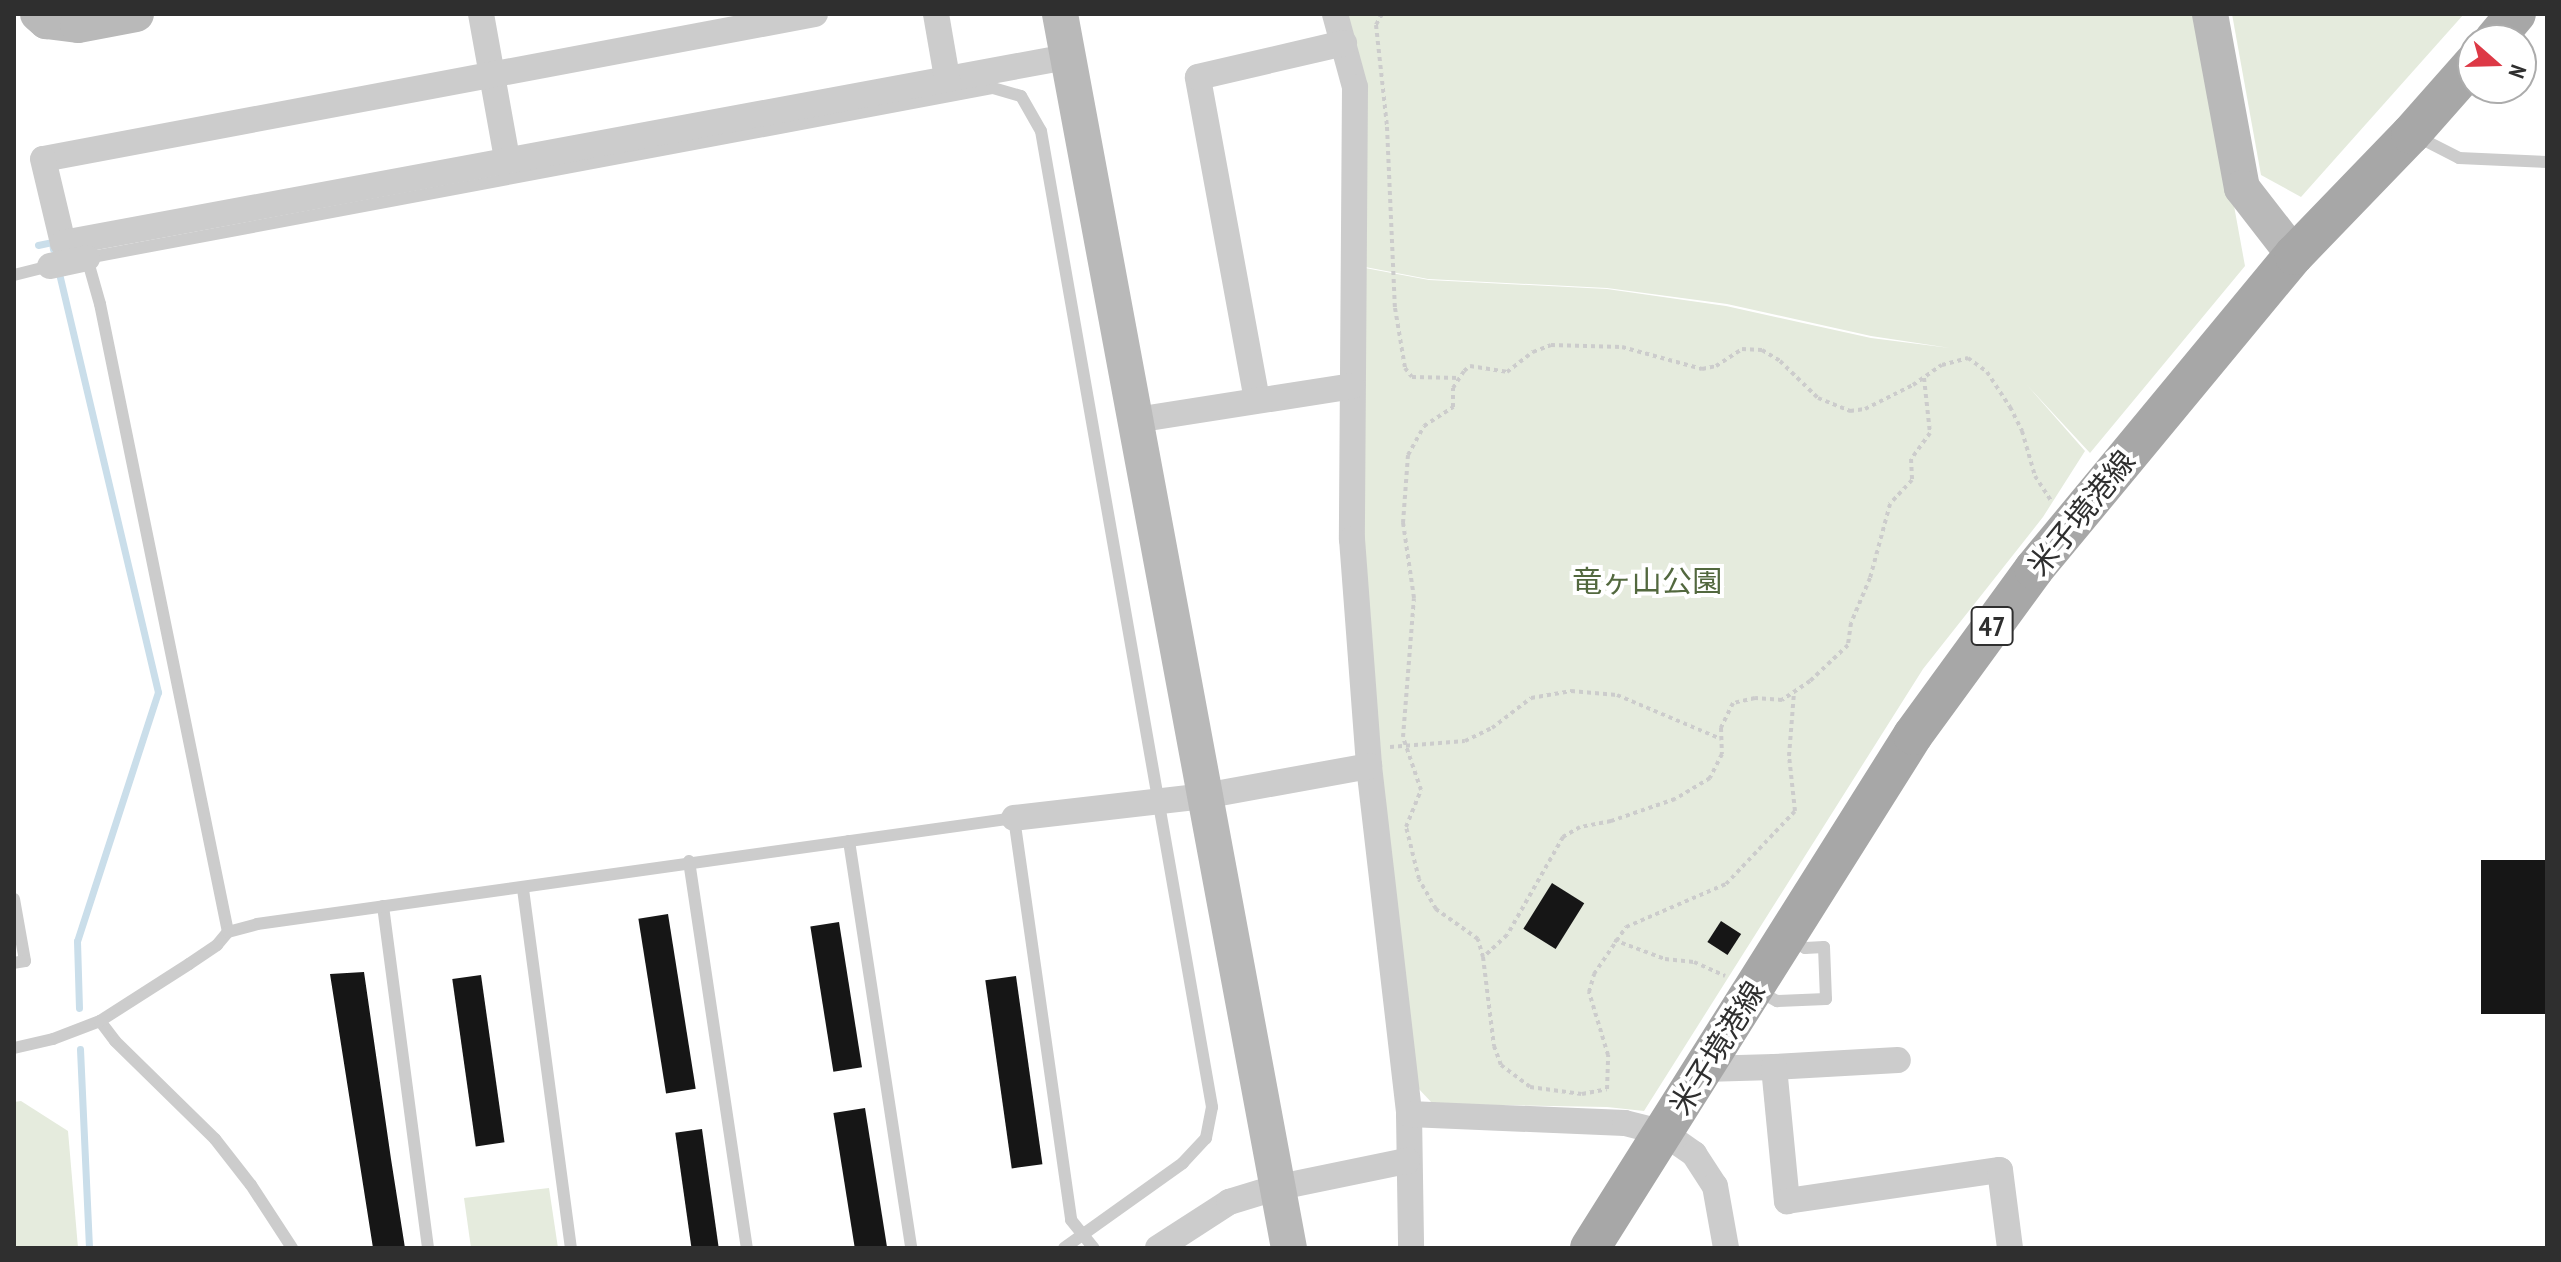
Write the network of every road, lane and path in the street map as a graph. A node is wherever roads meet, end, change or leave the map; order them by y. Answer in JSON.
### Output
{"nodes":[{"id":1,"x":38,"y":14,"type":"edge"},
{"id":2,"x":136,"y":14,"type":"edge"},
{"id":3,"x":481,"y":14,"type":"edge"},
{"id":4,"x":815,"y":14,"type":"edge"},
{"id":5,"x":936,"y":14,"type":"edge"},
{"id":6,"x":1060,"y":14,"type":"edge"},
{"id":7,"x":1335,"y":14,"type":"edge"},
{"id":8,"x":1382,"y":14,"type":"edge"},
{"id":9,"x":2210,"y":14,"type":"edge"},
{"id":10,"x":1344,"y":43,"type":"junction"},
{"id":11,"x":1067,"y":57,"type":"junction"},
{"id":12,"x":492,"y":74,"type":"junction"},
{"id":13,"x":947,"y":78,"type":"junction"},
{"id":14,"x":2457,"y":82,"type":"edge"},
{"id":15,"x":2411,"y":134,"type":"junction"},
{"id":16,"x":507,"y":158,"type":"junction"},
{"id":17,"x":2547,"y":162,"type":"edge"},
{"id":18,"x":2294,"y":255,"type":"junction"},
{"id":19,"x":67,"y":262,"type":"junction"},
{"id":20,"x":14,"y":275,"type":"edge"},
{"id":21,"x":1460,"y":378,"type":"junction"},
{"id":22,"x":1924,"y":378,"type":"junction"},
{"id":23,"x":1352,"y":386,"type":"junction"},
{"id":24,"x":1257,"y":400,"type":"junction"},
{"id":25,"x":1136,"y":420,"type":"junction"},
{"id":26,"x":2072,"y":523,"type":"junction"},
{"id":27,"x":1795,"y":691,"type":"junction"},
{"id":28,"x":1721,"y":740,"type":"junction"},
{"id":29,"x":1405,"y":744,"type":"junction"},
{"id":30,"x":1368,"y":758,"type":"junction"},
{"id":31,"x":1204,"y":796,"type":"junction"},
{"id":32,"x":1159,"y":801,"type":"junction"},
{"id":33,"x":1014,"y":818,"type":"junction"},
{"id":34,"x":849,"y":841,"type":"junction"},
{"id":35,"x":689,"y":861,"type":"junction"},
{"id":36,"x":523,"y":889,"type":"junction"},
{"id":37,"x":14,"y":899,"type":"edge"},
{"id":38,"x":383,"y":906,"type":"junction"},
{"id":39,"x":228,"y":932,"type":"junction"},
{"id":40,"x":1787,"y":936,"type":"junction"},
{"id":41,"x":1614,"y":940,"type":"junction"},
{"id":42,"x":1483,"y":957,"type":"junction"},
{"id":43,"x":14,"y":963,"type":"edge"},
{"id":44,"x":1744,"y":985,"type":"junction"},
{"id":45,"x":100,"y":1021,"type":"junction"},
{"id":46,"x":14,"y":1048,"type":"edge"},
{"id":47,"x":1898,"y":1060,"type":"dead end"},
{"id":48,"x":1774,"y":1067,"type":"junction"},
{"id":49,"x":1704,"y":1069,"type":"junction"},
{"id":50,"x":1409,"y":1114,"type":"junction"},
{"id":51,"x":1664,"y":1133,"type":"junction"},
{"id":52,"x":1407,"y":1161,"type":"junction"},
{"id":53,"x":1275,"y":1188,"type":"junction"},
{"id":54,"x":1082,"y":1233,"type":"junction"},
{"id":55,"x":292,"y":1248,"type":"edge"},
{"id":56,"x":428,"y":1248,"type":"edge"},
{"id":57,"x":571,"y":1248,"type":"edge"},
{"id":58,"x":747,"y":1248,"type":"edge"},
{"id":59,"x":911,"y":1248,"type":"edge"},
{"id":60,"x":1064,"y":1248,"type":"edge"},
{"id":61,"x":1094,"y":1248,"type":"edge"},
{"id":62,"x":1158,"y":1248,"type":"edge"},
{"id":63,"x":1289,"y":1248,"type":"edge"},
{"id":64,"x":1411,"y":1248,"type":"edge"},
{"id":65,"x":1590,"y":1248,"type":"edge"},
{"id":66,"x":1726,"y":1248,"type":"edge"},
{"id":67,"x":2010,"y":1248,"type":"edge"}],
"edges":[{"from":1,"to":2,"type":"street"},
{"from":3,"to":12,"type":"street"},
{"from":4,"to":12,"type":"street"},
{"from":5,"to":13,"type":"street"},
{"from":6,"to":11,"type":"street"},
{"from":7,"to":10,"type":"street"},
{"from":8,"to":21,"type":"path"},
{"from":9,"to":18,"type":"street"},
{"from":10,"to":23,"type":"street"},
{"from":10,"to":24,"type":"street"},
{"from":11,"to":13,"type":"street"},
{"from":11,"to":25,"type":"street"},
{"from":12,"to":16,"type":"street"},
{"from":12,"to":16,"type":"street"},
{"from":13,"to":16,"type":"street"},
{"from":14,"to":15,"type":"main road","name":"米子境港線","number":"47"},
{"from":15,"to":17,"type":"lane"},
{"from":15,"to":18,"type":"main road","name":"米子境港線","number":"47"},
{"from":18,"to":26,"type":"main road","name":"米子境港線","number":"47"},
{"from":19,"to":20,"type":"lane"},
{"from":19,"to":32,"type":"lane"},
{"from":19,"to":39,"type":"lane"},
{"from":21,"to":22,"type":"path"},
{"from":21,"to":29,"type":"path"},
{"from":22,"to":26,"type":"path"},
{"from":22,"to":27,"type":"path"},
{"from":23,"to":24,"type":"street"},
{"from":23,"to":30,"type":"street"},
{"from":24,"to":25,"type":"street"},
{"from":25,"to":31,"type":"street"},
{"from":26,"to":40,"type":"main road","name":"米子境港線","number":"47"},
{"from":27,"to":28,"type":"path"},
{"from":27,"to":41,"type":"path"},
{"from":28,"to":29,"type":"path"},
{"from":28,"to":42,"type":"path"},
{"from":29,"to":30,"type":"path"},
{"from":29,"to":42,"type":"path"},
{"from":30,"to":31,"type":"street"},
{"from":30,"to":50,"type":"street"},
{"from":31,"to":32,"type":"street"},
{"from":31,"to":53,"type":"street"},
{"from":32,"to":33,"type":"street"},
{"from":32,"to":54,"type":"lane"},
{"from":33,"to":34,"type":"lane"},
{"from":33,"to":54,"type":"lane"},
{"from":34,"to":35,"type":"lane"},
{"from":34,"to":59,"type":"lane"},
{"from":35,"to":36,"type":"lane"},
{"from":35,"to":58,"type":"lane"},
{"from":36,"to":38,"type":"lane"},
{"from":36,"to":57,"type":"lane"},
{"from":37,"to":43,"type":"lane"},
{"from":38,"to":39,"type":"lane"},
{"from":38,"to":56,"type":"lane"},
{"from":39,"to":45,"type":"lane"},
{"from":40,"to":44,"type":"main road","name":"米子境港線","number":"47"},
{"from":40,"to":44,"type":"lane"},
{"from":41,"to":42,"type":"path"},
{"from":41,"to":44,"type":"path"},
{"from":44,"to":49,"type":"main road","name":"米子境港線","number":"47"},
{"from":45,"to":46,"type":"lane"},
{"from":45,"to":55,"type":"lane"},
{"from":47,"to":48,"type":"street"},
{"from":48,"to":49,"type":"street"},
{"from":48,"to":67,"type":"street"},
{"from":49,"to":51,"type":"main road","name":"米子境港線","number":"47"},
{"from":50,"to":51,"type":"street"},
{"from":50,"to":52,"type":"street"},
{"from":51,"to":65,"type":"main road","name":"米子境港線","number":"47"},
{"from":51,"to":66,"type":"street"},
{"from":52,"to":53,"type":"street"},
{"from":52,"to":64,"type":"street"},
{"from":53,"to":62,"type":"street"},
{"from":53,"to":63,"type":"street"},
{"from":54,"to":60,"type":"lane"},
{"from":54,"to":61,"type":"lane"}]}
